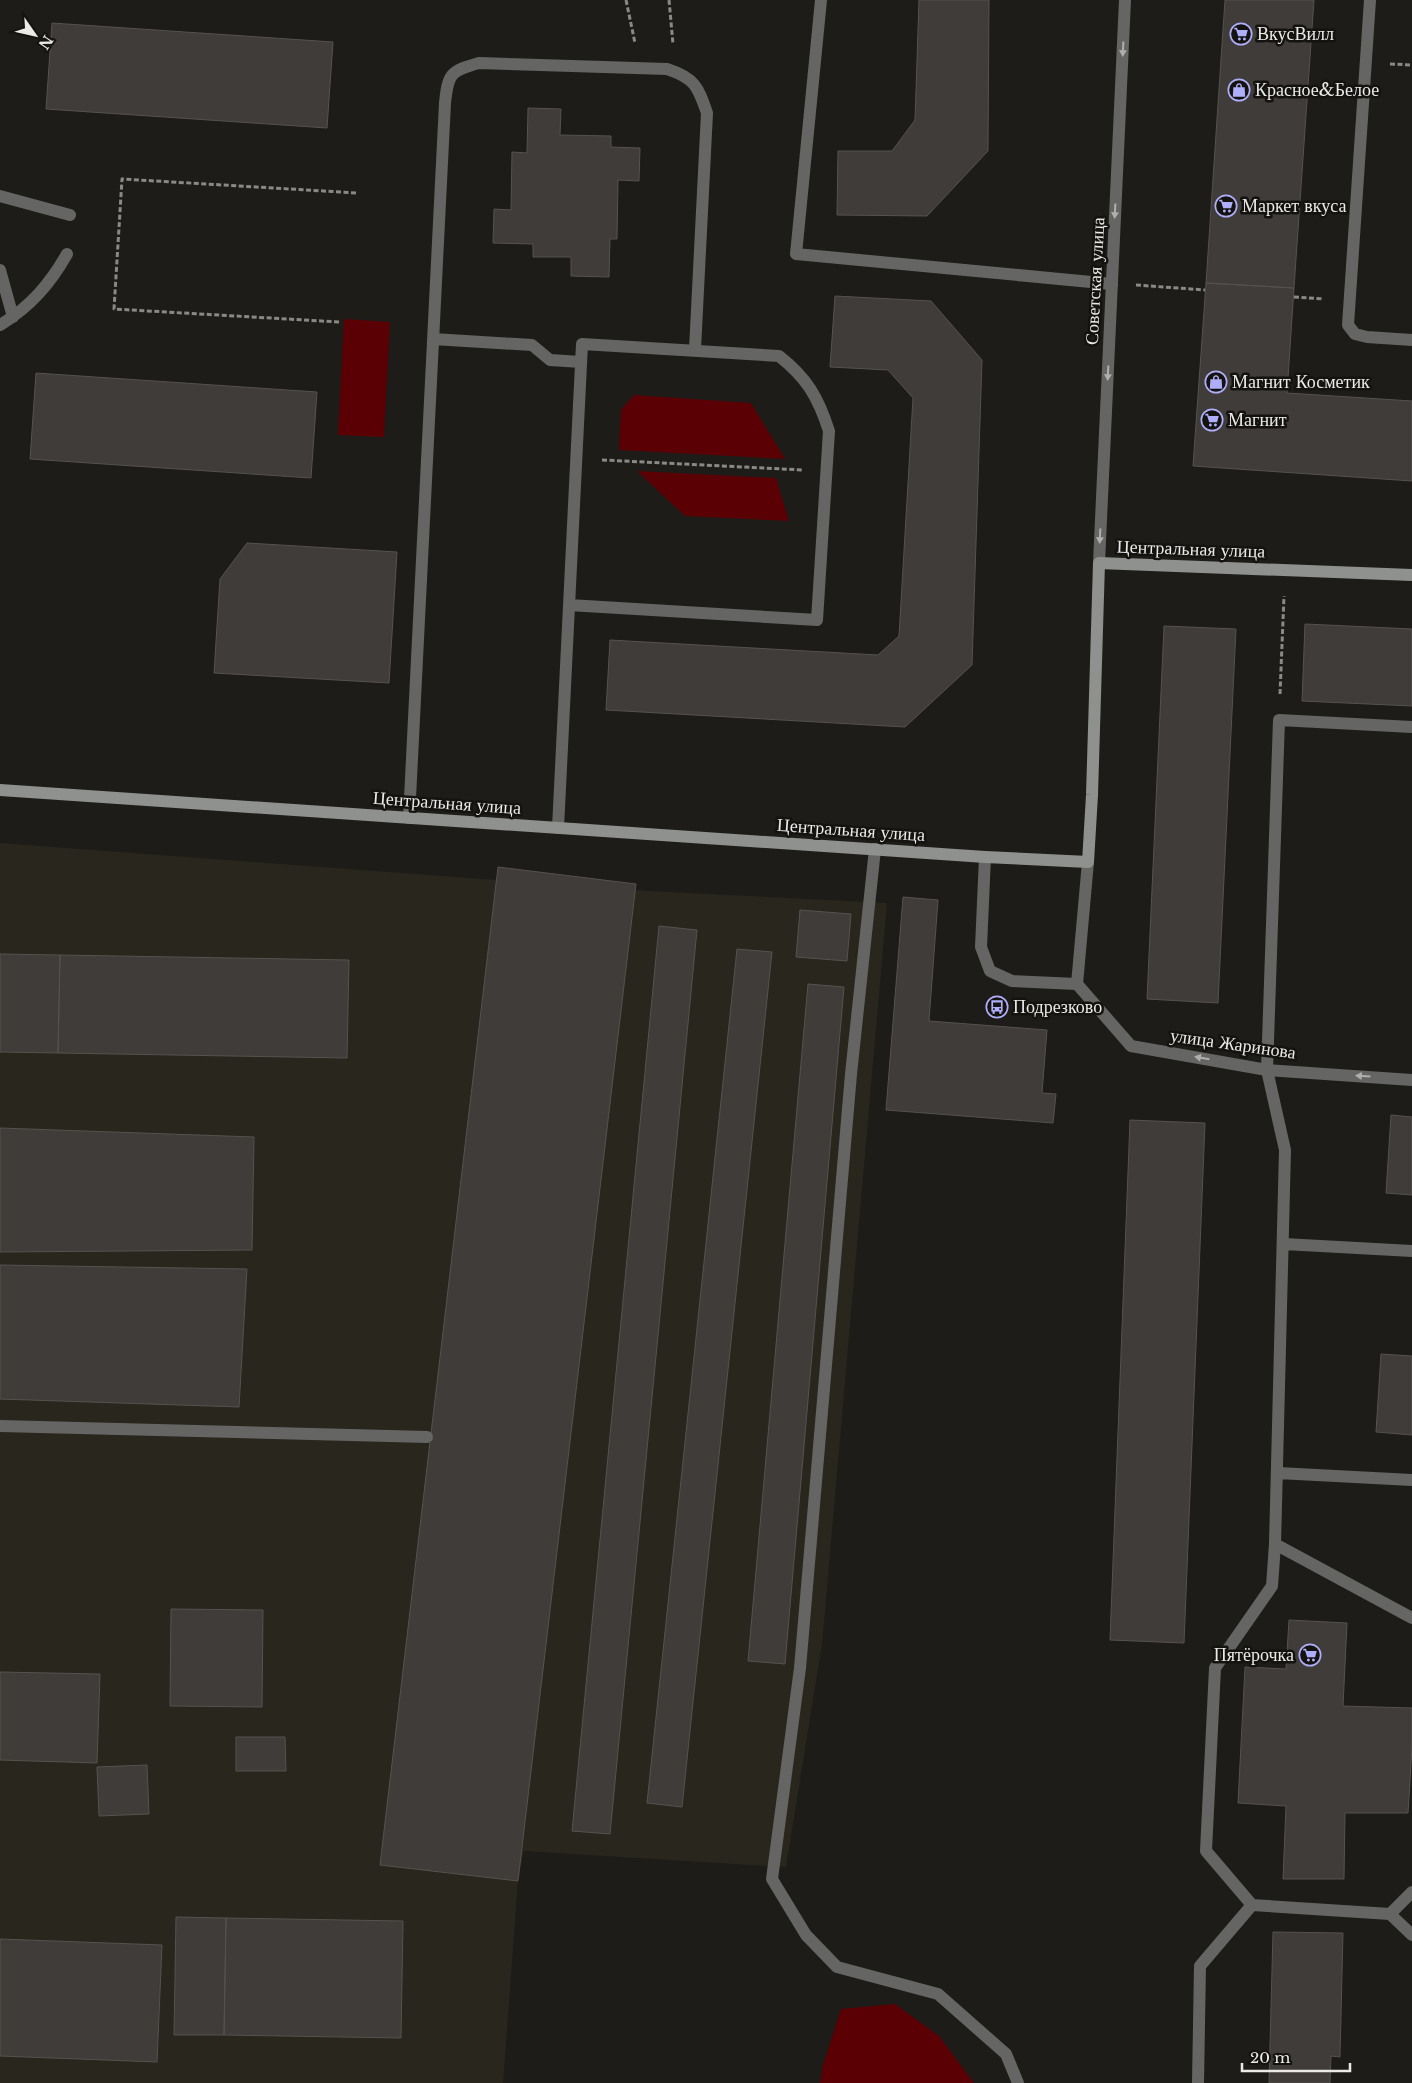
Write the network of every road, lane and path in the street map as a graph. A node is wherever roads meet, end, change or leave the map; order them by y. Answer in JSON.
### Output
{"nodes":[{"id":1,"x":626,"y":0,"type":"edge"},
{"id":2,"x":669,"y":0,"type":"edge"},
{"id":3,"x":822,"y":0,"type":"edge"},
{"id":4,"x":1125,"y":0,"type":"edge"},
{"id":5,"x":1370,"y":0,"type":"edge"},
{"id":6,"x":641,"y":68,"type":"junction"},
{"id":7,"x":675,"y":71,"type":"junction"},
{"id":8,"x":356,"y":193,"type":"dead end"},
{"id":9,"x":0,"y":196,"type":"edge"},
{"id":10,"x":70,"y":215,"type":"dead end"},
{"id":11,"x":66,"y":254,"type":"dead end"},
{"id":12,"x":0,"y":270,"type":"edge"},
{"id":13,"x":1112,"y":284,"type":"junction"},
{"id":14,"x":1205,"y":290,"type":"dead end"},
{"id":15,"x":1294,"y":297,"type":"dead end"},
{"id":16,"x":1350,"y":301,"type":"junction"},
{"id":17,"x":13,"y":317,"type":"junction"},
{"id":18,"x":339,"y":322,"type":"dead end"},
{"id":19,"x":0,"y":325,"type":"edge"},
{"id":20,"x":433,"y":339,"type":"junction"},
{"id":21,"x":1412,"y":340,"type":"edge"},
{"id":22,"x":695,"y":349,"type":"junction"},
{"id":23,"x":581,"y":362,"type":"junction"},
{"id":24,"x":576,"y":459,"type":"junction"},
{"id":25,"x":826,"y":471,"type":"junction"},
{"id":26,"x":1099,"y":563,"type":"junction"},
{"id":27,"x":1412,"y":575,"type":"edge"},
{"id":28,"x":1284,"y":590,"type":"dead end"},
{"id":29,"x":569,"y":605,"type":"junction"},
{"id":30,"x":1279,"y":720,"type":"junction"},
{"id":31,"x":1412,"y":728,"type":"edge"},
{"id":32,"x":0,"y":790,"type":"edge"},
{"id":33,"x":409,"y":818,"type":"junction"},
{"id":34,"x":558,"y":828,"type":"junction"},
{"id":35,"x":875,"y":849,"type":"junction"},
{"id":36,"x":985,"y":857,"type":"junction"},
{"id":37,"x":1088,"y":862,"type":"junction"},
{"id":38,"x":1077,"y":984,"type":"junction"},
{"id":39,"x":1267,"y":1070,"type":"junction"},
{"id":40,"x":1412,"y":1080,"type":"edge"},
{"id":41,"x":1284,"y":1244,"type":"junction"},
{"id":42,"x":1412,"y":1252,"type":"edge"},
{"id":43,"x":0,"y":1426,"type":"edge"},
{"id":44,"x":427,"y":1437,"type":"dead end"},
{"id":45,"x":1278,"y":1473,"type":"junction"},
{"id":46,"x":1412,"y":1480,"type":"edge"},
{"id":47,"x":1275,"y":1544,"type":"junction"},
{"id":48,"x":1412,"y":1618,"type":"edge"},
{"id":49,"x":1412,"y":1892,"type":"edge"},
{"id":50,"x":1252,"y":1905,"type":"junction"},
{"id":51,"x":1390,"y":1914,"type":"junction"},
{"id":52,"x":1412,"y":1935,"type":"edge"},
{"id":53,"x":1018,"y":2083,"type":"edge"},
{"id":54,"x":1198,"y":2083,"type":"edge"}],
"edges":[{"from":1,"to":6,"type":"path"},
{"from":2,"to":7,"type":"path"},
{"from":3,"to":13,"type":"street"},
{"from":4,"to":13,"type":"street","name":"Советская улица","one_way":true},
{"from":5,"to":16,"type":"street"},
{"from":6,"to":7,"type":"street"},
{"from":6,"to":20,"type":"street"},
{"from":7,"to":22,"type":"street"},
{"from":8,"to":18,"type":"path"},
{"from":9,"to":10,"type":"street"},
{"from":11,"to":17,"type":"street"},
{"from":12,"to":17,"type":"street"},
{"from":13,"to":14,"type":"path"},
{"from":13,"to":26,"type":"street","name":"Советская улица","one_way":true},
{"from":15,"to":16,"type":"path"},
{"from":16,"to":21,"type":"street"},
{"from":17,"to":19,"type":"street"},
{"from":20,"to":23,"type":"street"},
{"from":20,"to":33,"type":"street"},
{"from":22,"to":23,"type":"street"},
{"from":22,"to":25,"type":"street"},
{"from":23,"to":24,"type":"street"},
{"from":24,"to":25,"type":"path"},
{"from":24,"to":29,"type":"street"},
{"from":25,"to":29,"type":"street"},
{"from":26,"to":27,"type":"street","name":"Центральная улица"},
{"from":26,"to":37,"type":"street","name":"Центральная улица"},
{"from":28,"to":30,"type":"path"},
{"from":29,"to":34,"type":"street"},
{"from":30,"to":31,"type":"street"},
{"from":30,"to":39,"type":"street"},
{"from":32,"to":33,"type":"street","name":"Центральная улица"},
{"from":33,"to":34,"type":"street","name":"Центральная улица"},
{"from":34,"to":35,"type":"street","name":"Центральная улица"},
{"from":35,"to":36,"type":"street","name":"Центральная улица"},
{"from":35,"to":53,"type":"street"},
{"from":36,"to":37,"type":"street","name":"Центральная улица"},
{"from":36,"to":38,"type":"street"},
{"from":37,"to":38,"type":"street"},
{"from":39,"to":38,"type":"street","name":"улица Жаринова","one_way":true},
{"from":40,"to":39,"type":"street","name":"улица Жаринова","one_way":true},
{"from":39,"to":41,"type":"street"},
{"from":41,"to":42,"type":"street"},
{"from":41,"to":45,"type":"street"},
{"from":43,"to":44,"type":"street"},
{"from":45,"to":46,"type":"street"},
{"from":45,"to":47,"type":"street"},
{"from":47,"to":48,"type":"street"},
{"from":47,"to":50,"type":"street"},
{"from":49,"to":51,"type":"street"},
{"from":50,"to":51,"type":"street"},
{"from":50,"to":54,"type":"street"},
{"from":51,"to":52,"type":"street"}]}
